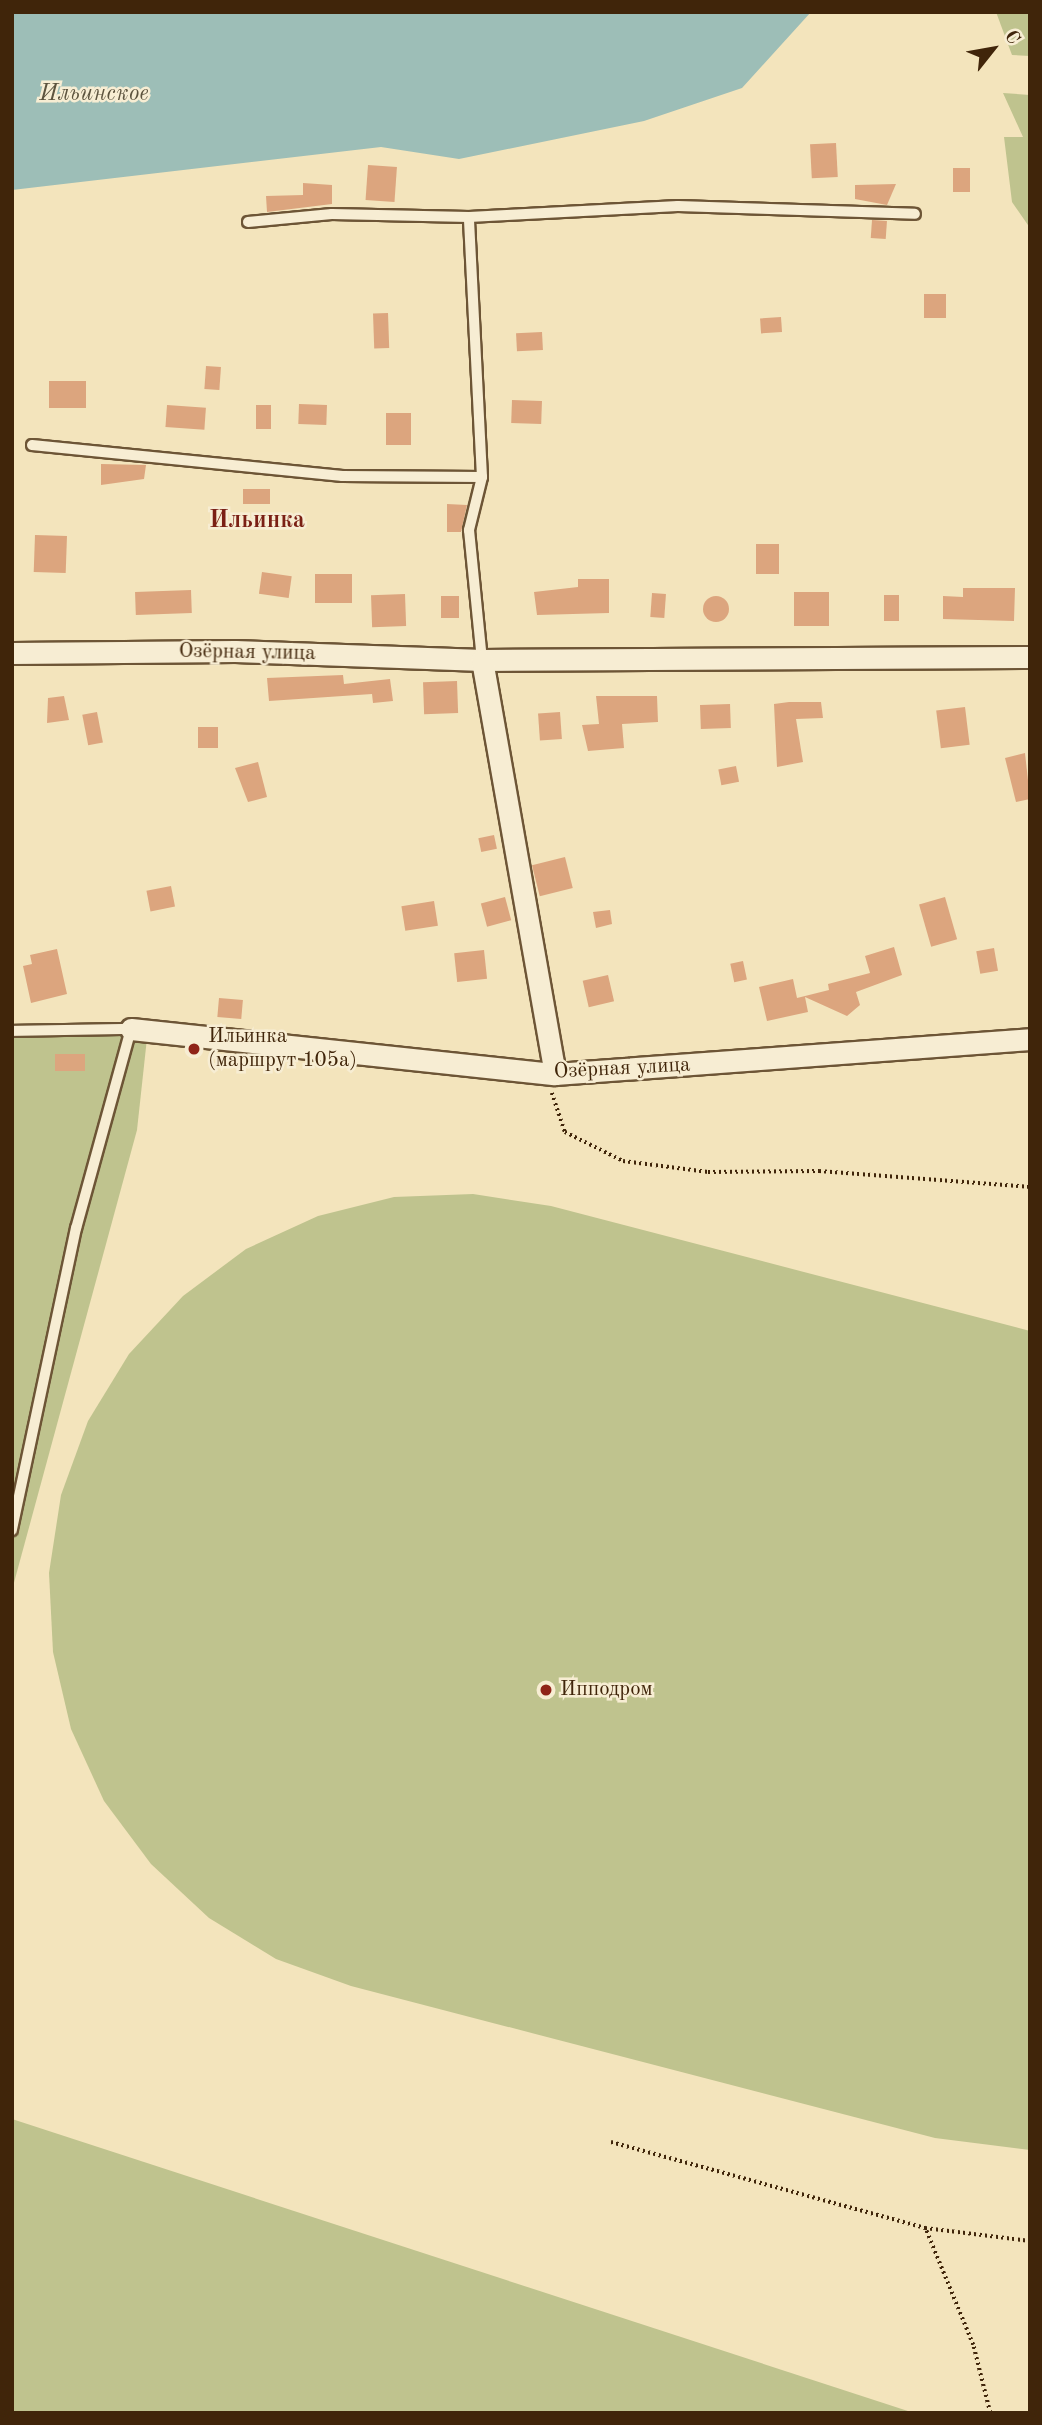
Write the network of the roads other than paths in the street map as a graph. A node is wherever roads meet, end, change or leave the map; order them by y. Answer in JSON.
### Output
{"nodes":[{"id":1,"x":915,"y":214,"type":"dead end"},
{"id":2,"x":469,"y":217,"type":"junction"},
{"id":3,"x":247,"y":222,"type":"dead end"},
{"id":4,"x":32,"y":445,"type":"dead end"},
{"id":5,"x":482,"y":477,"type":"junction"},
{"id":6,"x":12,"y":653,"type":"edge"},
{"id":7,"x":1030,"y":657,"type":"edge"},
{"id":8,"x":482,"y":660,"type":"junction"},
{"id":9,"x":131,"y":1028,"type":"junction"},
{"id":10,"x":12,"y":1031,"type":"edge"},
{"id":11,"x":1030,"y":1039,"type":"edge"},
{"id":12,"x":555,"y":1074,"type":"junction"},
{"id":13,"x":12,"y":1530,"type":"edge"}],
"edges":[{"from":1,"to":2,"type":"lane"},
{"from":2,"to":3,"type":"lane"},
{"from":2,"to":5,"type":"lane"},
{"from":4,"to":5,"type":"lane"},
{"from":5,"to":8,"type":"lane"},
{"from":6,"to":8,"type":"street","name":"Озёрная улица"},
{"from":7,"to":8,"type":"street","name":"Озёрная улица"},
{"from":8,"to":12,"type":"street"},
{"from":9,"to":10,"type":"lane"},
{"from":9,"to":12,"type":"street","name":"Озёрная улица"},
{"from":9,"to":13,"type":"lane"},
{"from":11,"to":12,"type":"street","name":"Озёрная улица"}]}
